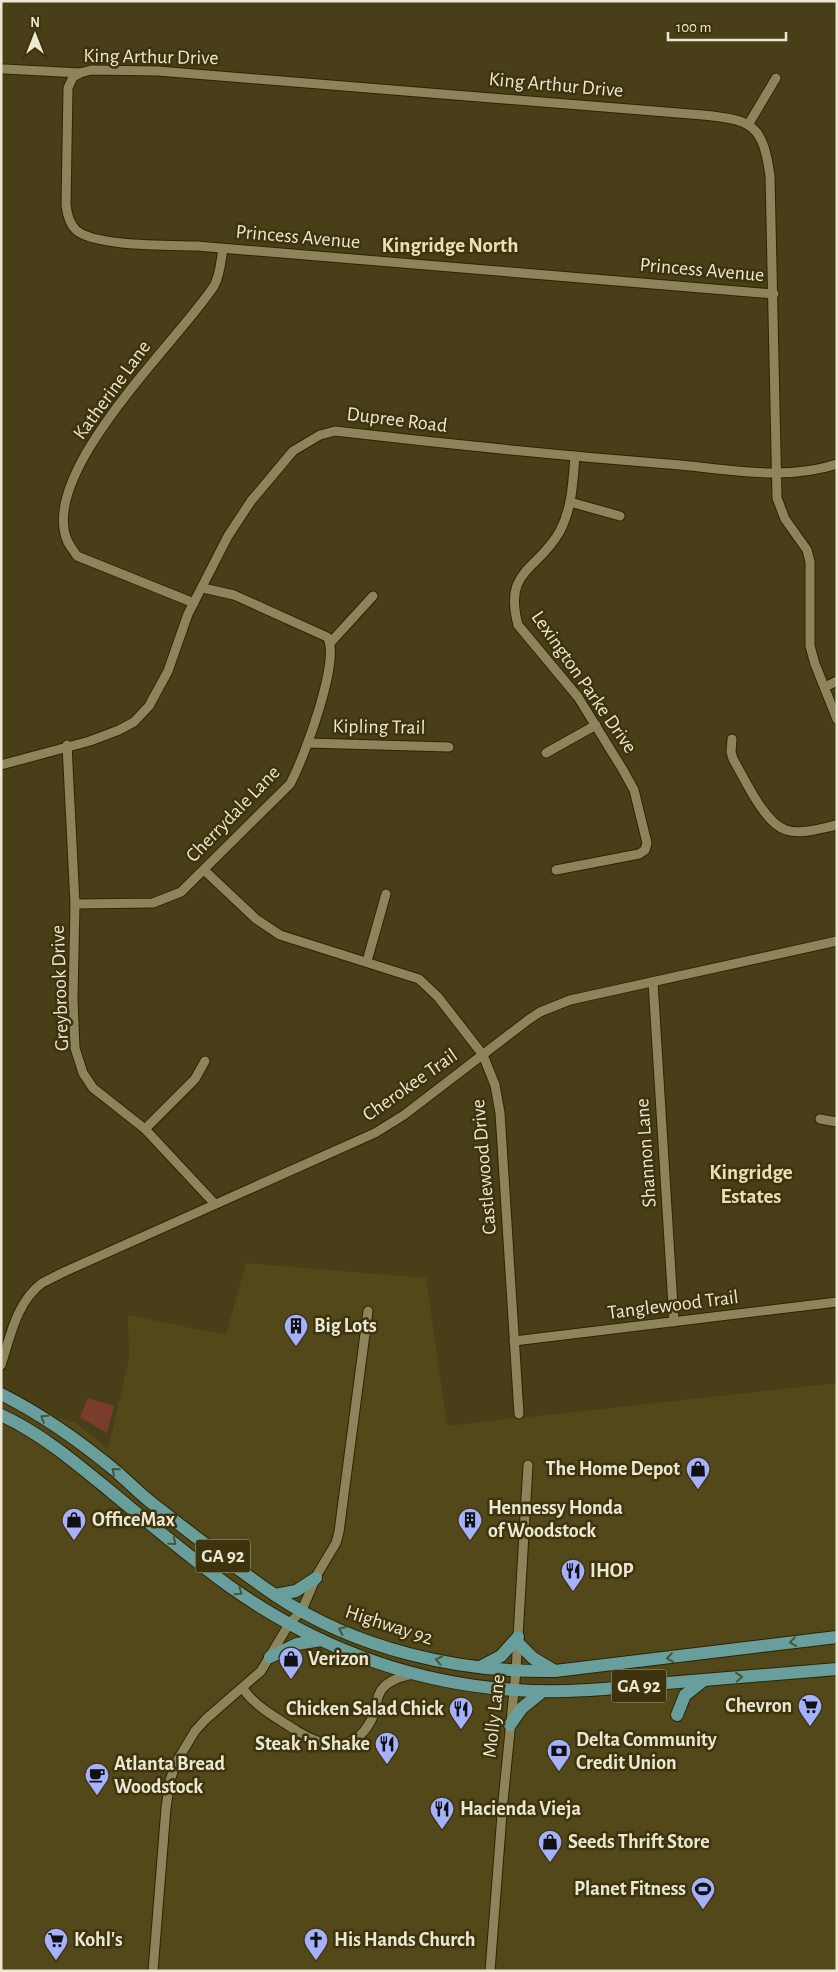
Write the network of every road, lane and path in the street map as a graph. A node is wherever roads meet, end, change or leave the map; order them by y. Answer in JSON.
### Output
{"nodes":[{"id":1,"x":4,"y":69,"type":"dead end"},
{"id":2,"x":80,"y":73,"type":"junction"},
{"id":3,"x":776,"y":78,"type":"dead end"},
{"id":4,"x":748,"y":125,"type":"junction"},
{"id":5,"x":223,"y":249,"type":"junction"},
{"id":6,"x":774,"y":294,"type":"junction"},
{"id":7,"x":575,"y":456,"type":"junction"},
{"id":8,"x":837,"y":464,"type":"edge"},
{"id":9,"x":776,"y":473,"type":"junction"},
{"id":10,"x":570,"y":502,"type":"junction"},
{"id":11,"x":620,"y":516,"type":"dead end"},
{"id":12,"x":203,"y":588,"type":"junction"},
{"id":13,"x":374,"y":596,"type":"dead end"},
{"id":14,"x":194,"y":603,"type":"junction"},
{"id":15,"x":331,"y":642,"type":"junction"},
{"id":16,"x":837,"y":681,"type":"edge"},
{"id":17,"x":824,"y":686,"type":"junction"},
{"id":18,"x":837,"y":719,"type":"edge"},
{"id":19,"x":596,"y":725,"type":"junction"},
{"id":20,"x":732,"y":739,"type":"dead end"},
{"id":21,"x":308,"y":743,"type":"junction"},
{"id":22,"x":67,"y":746,"type":"junction"},
{"id":23,"x":449,"y":747,"type":"dead end"},
{"id":24,"x":546,"y":753,"type":"dead end"},
{"id":25,"x":1,"y":765,"type":"edge"},
{"id":26,"x":837,"y":825,"type":"edge"},
{"id":27,"x":204,"y":870,"type":"junction"},
{"id":28,"x":556,"y":870,"type":"dead end"},
{"id":29,"x":386,"y":894,"type":"dead end"},
{"id":30,"x":75,"y":904,"type":"junction"},
{"id":31,"x":837,"y":941,"type":"edge"},
{"id":32,"x":367,"y":962,"type":"junction"},
{"id":33,"x":653,"y":982,"type":"junction"},
{"id":34,"x":483,"y":1055,"type":"junction"},
{"id":35,"x":205,"y":1061,"type":"dead end"},
{"id":36,"x":820,"y":1119,"type":"dead end"},
{"id":37,"x":837,"y":1122,"type":"edge"},
{"id":38,"x":146,"y":1129,"type":"junction"},
{"id":39,"x":215,"y":1204,"type":"junction"},
{"id":40,"x":837,"y":1302,"type":"edge"},
{"id":41,"x":368,"y":1311,"type":"dead end"},
{"id":42,"x":674,"y":1322,"type":"junction"},
{"id":43,"x":514,"y":1341,"type":"junction"},
{"id":44,"x":1,"y":1365,"type":"edge"},
{"id":45,"x":1,"y":1394,"type":"edge"},
{"id":46,"x":1,"y":1414,"type":"edge"},
{"id":47,"x":518,"y":1414,"type":"dead end"},
{"id":48,"x":528,"y":1465,"type":"dead end"},
{"id":49,"x":316,"y":1578,"type":"junction"},
{"id":50,"x":275,"y":1595,"type":"junction"},
{"id":51,"x":302,"y":1610,"type":"junction"},
{"id":52,"x":289,"y":1624,"type":"junction"},
{"id":53,"x":837,"y":1637,"type":"edge"},
{"id":54,"x":321,"y":1640,"type":"junction"},
{"id":55,"x":518,"y":1640,"type":"junction"},
{"id":56,"x":270,"y":1657,"type":"junction"},
{"id":57,"x":480,"y":1667,"type":"junction"},
{"id":58,"x":837,"y":1669,"type":"edge"},
{"id":59,"x":516,"y":1670,"type":"junction"},
{"id":60,"x":555,"y":1670,"type":"junction"},
{"id":61,"x":413,"y":1674,"type":"junction"},
{"id":62,"x":704,"y":1680,"type":"junction"},
{"id":63,"x":243,"y":1689,"type":"junction"},
{"id":64,"x":514,"y":1690,"type":"junction"},
{"id":65,"x":543,"y":1692,"type":"junction"},
{"id":66,"x":677,"y":1715,"type":"dead end"},
{"id":67,"x":510,"y":1725,"type":"junction"},
{"id":68,"x":153,"y":1971,"type":"edge"},
{"id":69,"x":490,"y":1971,"type":"edge"}],
"edges":[{"from":1,"to":2,"type":"street","name":"King Arthur Drive"},
{"from":2,"to":4,"type":"street","name":"King Arthur Drive"},
{"from":2,"to":5,"type":"street","name":"Princess Avenue"},
{"from":3,"to":4,"type":"street"},
{"from":4,"to":6,"type":"street","name":"King Arthur Drive"},
{"from":5,"to":6,"type":"street","name":"Princess Avenue"},
{"from":5,"to":14,"type":"street","name":"Katherine Lane"},
{"from":6,"to":9,"type":"street","name":"King Arthur Drive"},
{"from":7,"to":9,"type":"street","name":"Dupree Road"},
{"from":7,"to":10,"type":"street","name":"Lexington Parke Drive"},
{"from":7,"to":12,"type":"street","name":"Dupree Road"},
{"from":8,"to":9,"type":"street","name":"Dupree Road"},
{"from":9,"to":17,"type":"street","name":"King Arthur Drive"},
{"from":10,"to":11,"type":"street"},
{"from":10,"to":19,"type":"street","name":"Lexington Parke Drive"},
{"from":12,"to":14,"type":"street","name":"Dupree Road"},
{"from":12,"to":15,"type":"street"},
{"from":13,"to":15,"type":"street"},
{"from":14,"to":22,"type":"street","name":"Dupree Road"},
{"from":15,"to":21,"type":"street","name":"Cherrydale Lane"},
{"from":16,"to":17,"type":"street"},
{"from":17,"to":18,"type":"street","name":"King Arthur Drive"},
{"from":19,"to":24,"type":"street"},
{"from":19,"to":28,"type":"street","name":"Lexington Parke Drive"},
{"from":20,"to":26,"type":"street"},
{"from":21,"to":23,"type":"street","name":"Kipling Trail"},
{"from":21,"to":27,"type":"street","name":"Cherrydale Lane"},
{"from":22,"to":25,"type":"street","name":"Dupree Road"},
{"from":22,"to":30,"type":"street","name":"Greybrook Drive"},
{"from":27,"to":30,"type":"street","name":"Cherrydale Lane"},
{"from":27,"to":32,"type":"street","name":"Castlewood Drive"},
{"from":29,"to":32,"type":"street"},
{"from":30,"to":38,"type":"street","name":"Greybrook Drive"},
{"from":31,"to":33,"type":"street","name":"Cherokee Trail"},
{"from":32,"to":34,"type":"street","name":"Castlewood Drive"},
{"from":33,"to":34,"type":"street","name":"Cherokee Trail"},
{"from":33,"to":42,"type":"street","name":"Shannon Lane"},
{"from":34,"to":39,"type":"street","name":"Cherokee Trail"},
{"from":34,"to":43,"type":"street","name":"Castlewood Drive"},
{"from":35,"to":38,"type":"street"},
{"from":36,"to":37,"type":"street"},
{"from":38,"to":39,"type":"street","name":"Greybrook Drive"},
{"from":39,"to":44,"type":"street","name":"Cherokee Trail"},
{"from":40,"to":42,"type":"street","name":"Tanglewood Trail"},
{"from":41,"to":49,"type":"street"},
{"from":42,"to":43,"type":"street","name":"Tanglewood Trail"},
{"from":43,"to":47,"type":"street","name":"Castlewood Drive"},
{"from":50,"to":45,"type":"main road","name":"Highway 92","number":"GA 92","one_way":true},
{"from":46,"to":52,"type":"main road","name":"Highway 92","number":"GA 92","one_way":true},
{"from":48,"to":55,"type":"street","name":"Molly Lane"},
{"from":49,"to":50,"type":"main road"},
{"from":49,"to":51,"type":"street"},
{"from":50,"to":51,"type":"main road","name":"Highway 92","number":"GA 92"},
{"from":51,"to":52,"type":"street"},
{"from":57,"to":51,"type":"main road","name":"Highway 92","number":"GA 92","one_way":true},
{"from":52,"to":54,"type":"main road","name":"Highway 92","number":"GA 92"},
{"from":52,"to":56,"type":"street"},
{"from":53,"to":60,"type":"main road","name":"Highway 92","number":"GA 92","one_way":true},
{"from":54,"to":56,"type":"main road"},
{"from":54,"to":61,"type":"main road","name":"Highway 92","number":"GA 92"},
{"from":55,"to":57,"type":"main road"},
{"from":55,"to":59,"type":"street","name":"Molly Lane"},
{"from":55,"to":60,"type":"main road"},
{"from":56,"to":63,"type":"street"},
{"from":57,"to":59,"type":"main road","name":"Highway 92","number":"GA 92"},
{"from":62,"to":58,"type":"main road","name":"Highway 92","number":"GA 92","one_way":true},
{"from":59,"to":60,"type":"main road","name":"Highway 92","number":"GA 92"},
{"from":59,"to":64,"type":"street","name":"Molly Lane"},
{"from":61,"to":63,"type":"street"},
{"from":61,"to":64,"type":"main road","name":"Highway 92","number":"GA 92"},
{"from":62,"to":65,"type":"main road","name":"Highway 92","number":"GA 92"},
{"from":62,"to":66,"type":"main road"},
{"from":63,"to":68,"type":"street"},
{"from":64,"to":65,"type":"main road","name":"Highway 92","number":"GA 92"},
{"from":64,"to":67,"type":"street","name":"Molly Lane"},
{"from":65,"to":67,"type":"main road"},
{"from":67,"to":69,"type":"street","name":"Molly Lane"}]}
